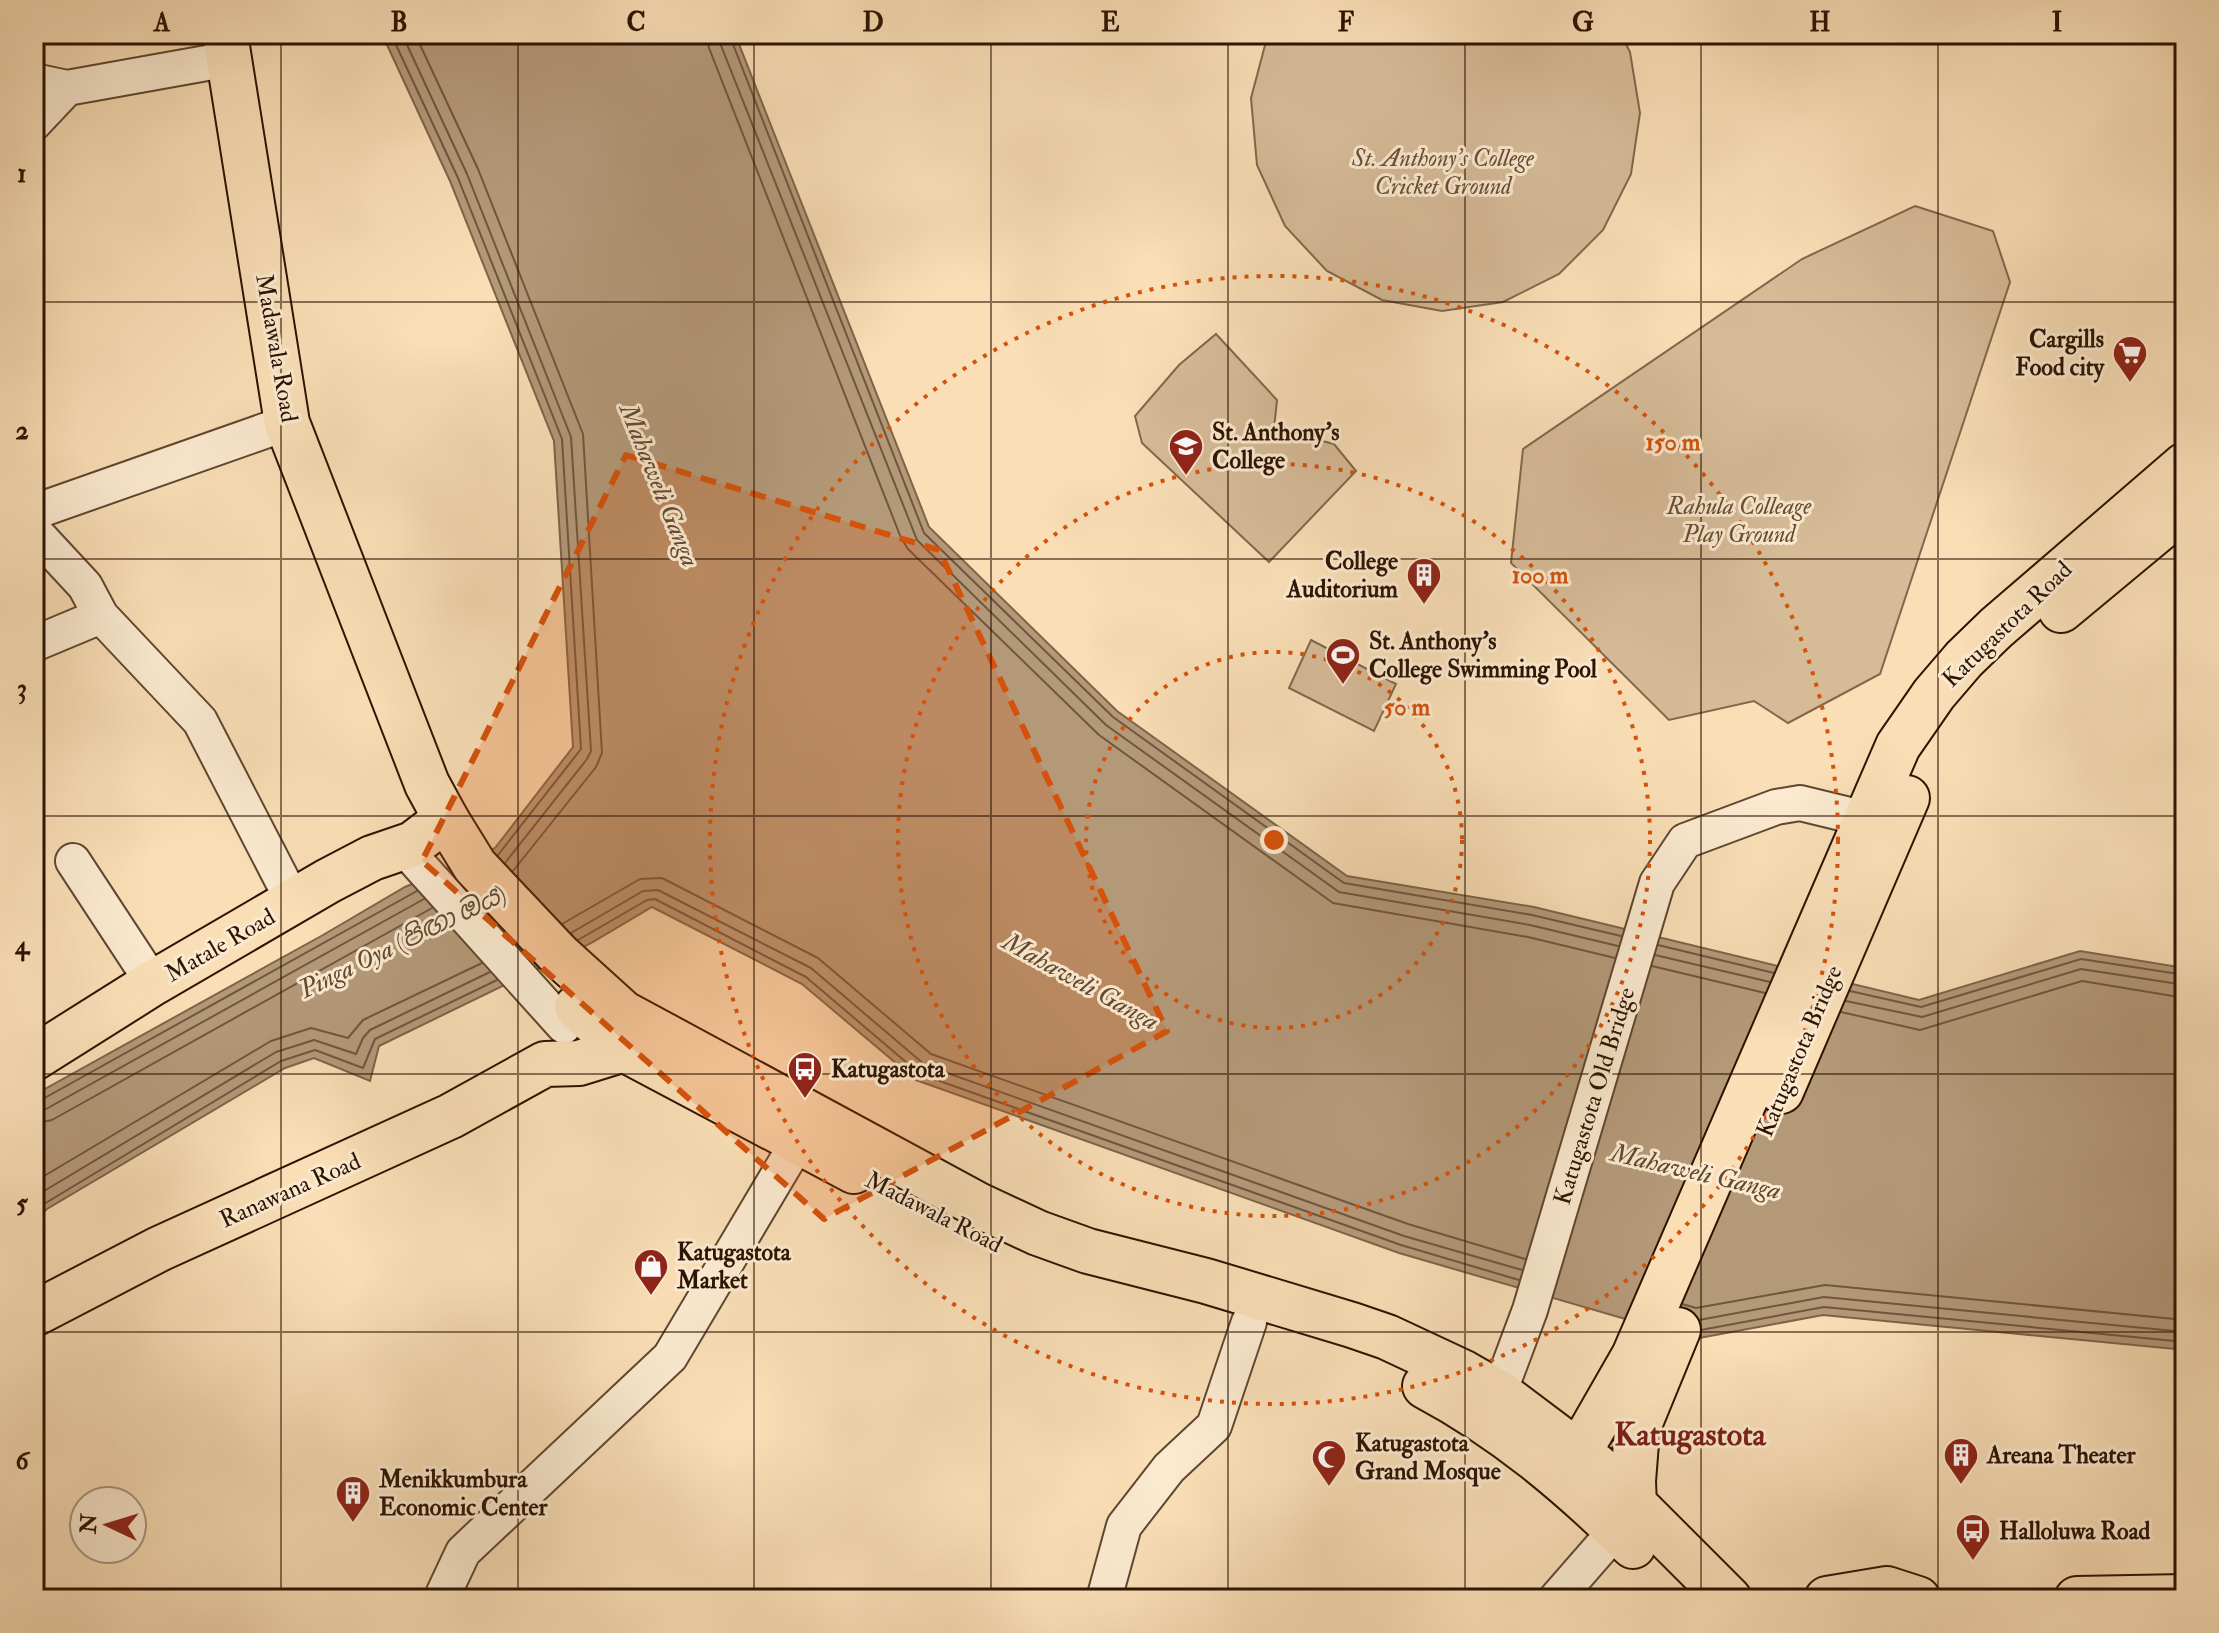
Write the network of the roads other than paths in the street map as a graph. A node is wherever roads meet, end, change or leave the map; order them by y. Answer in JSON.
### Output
{"nodes":[{"id":1,"x":227,"y":46,"type":"edge"},
{"id":2,"x":50,"y":85,"type":"edge"},
{"id":3,"x":34,"y":123,"type":"edge"},
{"id":4,"x":287,"y":423,"type":"junction"},
{"id":5,"x":2185,"y":465,"type":"edge"},
{"id":6,"x":2185,"y":507,"type":"edge"},
{"id":7,"x":34,"y":512,"type":"edge"},
{"id":8,"x":34,"y":531,"type":"edge"},
{"id":9,"x":101,"y":616,"type":"junction"},
{"id":10,"x":34,"y":644,"type":"edge"},
{"id":11,"x":1866,"y":819,"type":"junction"},
{"id":12,"x":425,"y":837,"type":"junction"},
{"id":13,"x":73,"y":861,"type":"dead end"},
{"id":14,"x":1863,"y":863,"type":"junction"},
{"id":15,"x":294,"y":903,"type":"junction"},
{"id":16,"x":153,"y":983,"type":"junction"},
{"id":17,"x":557,"y":985,"type":"junction"},
{"id":18,"x":623,"y":1031,"type":"junction"},
{"id":19,"x":34,"y":1057,"type":"edge"},
{"id":20,"x":545,"y":1064,"type":"junction"},
{"id":21,"x":806,"y":1129,"type":"junction"},
{"id":22,"x":34,"y":1314,"type":"edge"},
{"id":23,"x":1249,"y":1322,"type":"junction"},
{"id":24,"x":1499,"y":1393,"type":"junction"},
{"id":25,"x":1622,"y":1417,"type":"junction"},
{"id":26,"x":1577,"y":1472,"type":"junction"},
{"id":27,"x":1625,"y":1518,"type":"junction"},
{"id":28,"x":2185,"y":1597,"type":"edge"},
{"id":29,"x":441,"y":1599,"type":"edge"},
{"id":30,"x":1104,"y":1599,"type":"edge"},
{"id":31,"x":1556,"y":1599,"type":"edge"},
{"id":32,"x":1691,"y":1599,"type":"edge"},
{"id":33,"x":1729,"y":1599,"type":"edge"},
{"id":34,"x":1827,"y":1599,"type":"edge"},
{"id":35,"x":1918,"y":1599,"type":"edge"},
{"id":36,"x":2077,"y":1599,"type":"edge"}],
"edges":[{"from":1,"to":2,"type":"street"},
{"from":1,"to":4,"type":"main road","name":"Madawala Road"},
{"from":2,"to":3,"type":"street"},
{"from":4,"to":7,"type":"street"},
{"from":4,"to":12,"type":"main road","name":"Madawala Road"},
{"from":5,"to":11,"type":"main road","name":"Katugastota Road"},
{"from":6,"to":14,"type":"main road","name":"Katugastota Road"},
{"from":8,"to":9,"type":"street"},
{"from":9,"to":10,"type":"street"},
{"from":9,"to":15,"type":"street"},
{"from":11,"to":14,"type":"main road","name":"Katugastota Road"},
{"from":11,"to":24,"type":"street","name":"Katugastota Old Bridge"},
{"from":12,"to":15,"type":"main road","name":"Matale Road"},
{"from":12,"to":17,"type":"main road","name":"Madawala Road"},
{"from":13,"to":16,"type":"street"},
{"from":14,"to":25,"type":"main road","name":"Katugastota Bridge"},
{"from":15,"to":16,"type":"main road","name":"Matale Road"},
{"from":16,"to":19,"type":"main road","name":"Matale Road"},
{"from":17,"to":18,"type":"main road","name":"Madawala Road"},
{"from":17,"to":20,"type":"main road"},
{"from":18,"to":20,"type":"main road"},
{"from":18,"to":21,"type":"main road","name":"Madawala Road"},
{"from":20,"to":22,"type":"main road","name":"Ranawana Road"},
{"from":21,"to":23,"type":"main road","name":"Madawala Road"},
{"from":21,"to":24,"type":"main road","name":"Madawala Road"},
{"from":21,"to":29,"type":"street"},
{"from":23,"to":26,"type":"main road","name":"Madawala Road"},
{"from":23,"to":30,"type":"street"},
{"from":24,"to":25,"type":"main road"},
{"from":24,"to":26,"type":"main road","name":"Madawala Road"},
{"from":25,"to":26,"type":"main road"},
{"from":25,"to":27,"type":"main road"},
{"from":26,"to":27,"type":"main road"},
{"from":27,"to":31,"type":"street"},
{"from":27,"to":32,"type":"main road"},
{"from":27,"to":33,"type":"main road"},
{"from":28,"to":36,"type":"main road"},
{"from":34,"to":35,"type":"main road"}]}
